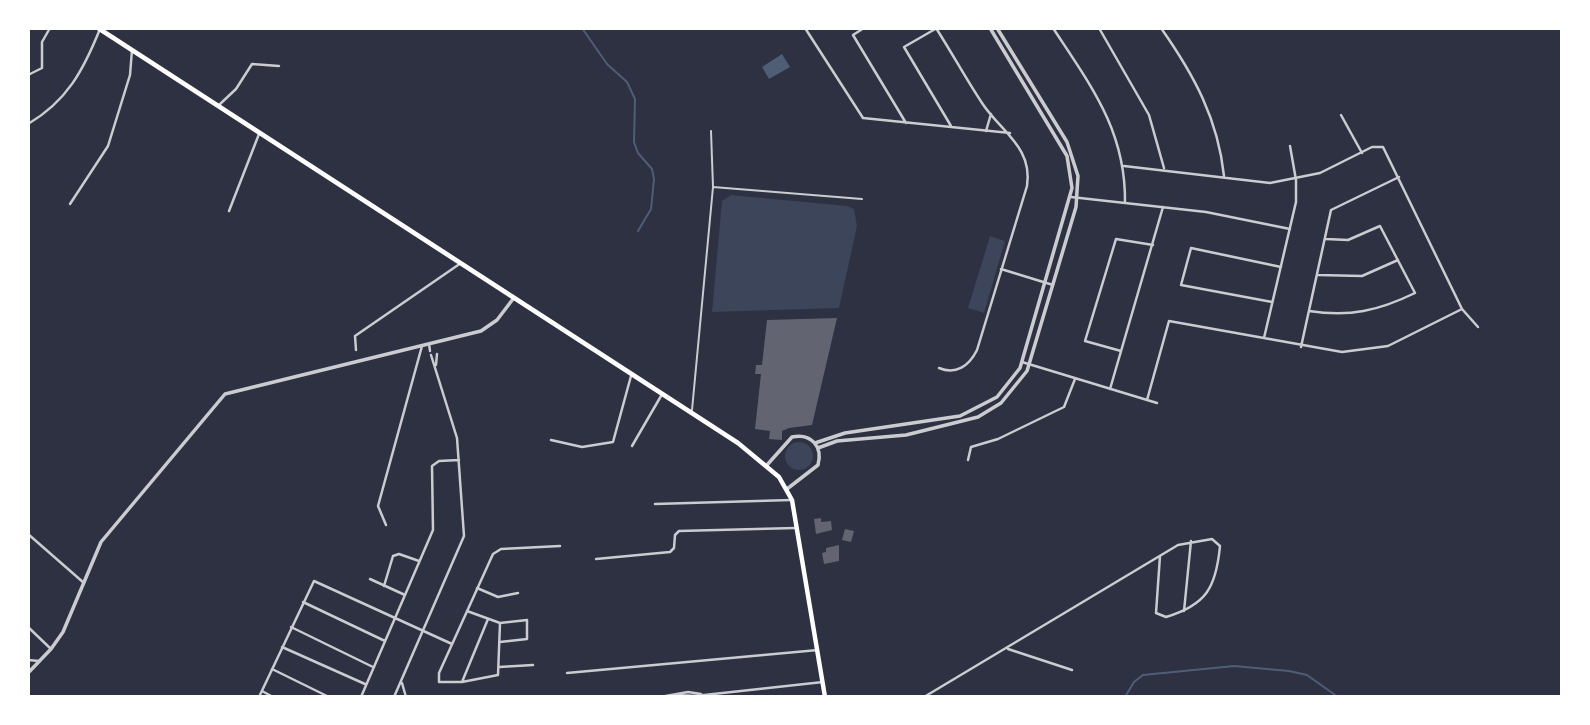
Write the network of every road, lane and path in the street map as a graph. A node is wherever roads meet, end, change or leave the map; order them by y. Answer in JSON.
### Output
{"nodes":[{"id":1,"x":50,"y":28,"type":"edge"},
{"id":2,"x":805,"y":28,"type":"edge"},
{"id":3,"x":864,"y":28,"type":"edge"},
{"id":4,"x":937,"y":28,"type":"edge"},
{"id":5,"x":990,"y":28,"type":"edge"},
{"id":6,"x":998,"y":28,"type":"edge"},
{"id":7,"x":1053,"y":28,"type":"edge"},
{"id":8,"x":1099,"y":28,"type":"edge"},
{"id":9,"x":1161,"y":28,"type":"edge"},
{"id":10,"x":99,"y":29,"type":"edge"},
{"id":11,"x":132,"y":50,"type":"junction"},
{"id":12,"x":279,"y":66,"type":"dead end"},
{"id":13,"x":28,"y":75,"type":"edge"},
{"id":14,"x":216,"y":107,"type":"junction"},
{"id":15,"x":991,"y":114,"type":"junction"},
{"id":16,"x":1341,"y":115,"type":"dead end"},
{"id":17,"x":906,"y":123,"type":"junction"},
{"id":18,"x":28,"y":124,"type":"edge"},
{"id":19,"x":952,"y":127,"type":"junction"},
{"id":20,"x":711,"y":131,"type":"dead end"},
{"id":21,"x":985,"y":131,"type":"junction"},
{"id":22,"x":1010,"y":133,"type":"junction"},
{"id":23,"x":259,"y":134,"type":"junction"},
{"id":24,"x":1290,"y":146,"type":"dead end"},
{"id":25,"x":1362,"y":153,"type":"junction"},
{"id":26,"x":1124,"y":166,"type":"junction"},
{"id":27,"x":1164,"y":168,"type":"junction"},
{"id":28,"x":1224,"y":176,"type":"junction"},
{"id":29,"x":1399,"y":177,"type":"junction"},
{"id":30,"x":1296,"y":180,"type":"junction"},
{"id":31,"x":713,"y":187,"type":"junction"},
{"id":32,"x":1071,"y":197,"type":"junction"},
{"id":33,"x":1078,"y":198,"type":"junction"},
{"id":34,"x":862,"y":200,"type":"dead end"},
{"id":35,"x":1125,"y":203,"type":"junction"},
{"id":36,"x":70,"y":204,"type":"dead end"},
{"id":37,"x":1163,"y":207,"type":"junction"},
{"id":38,"x":229,"y":211,"type":"dead end"},
{"id":39,"x":1290,"y":229,"type":"junction"},
{"id":40,"x":1326,"y":239,"type":"junction"},
{"id":41,"x":1153,"y":245,"type":"junction"},
{"id":42,"x":1398,"y":260,"type":"junction"},
{"id":43,"x":461,"y":263,"type":"junction"},
{"id":44,"x":1281,"y":267,"type":"junction"},
{"id":45,"x":1001,"y":269,"type":"junction"},
{"id":46,"x":1318,"y":275,"type":"junction"},
{"id":47,"x":1046,"y":282,"type":"junction"},
{"id":48,"x":1053,"y":285,"type":"junction"},
{"id":49,"x":513,"y":299,"type":"junction"},
{"id":50,"x":1272,"y":302,"type":"junction"},
{"id":51,"x":1462,"y":309,"type":"junction"},
{"id":52,"x":1309,"y":311,"type":"junction"},
{"id":53,"x":1478,"y":327,"type":"dead end"},
{"id":54,"x":1263,"y":340,"type":"junction"},
{"id":55,"x":435,"y":342,"type":"junction"},
{"id":56,"x":429,"y":344,"type":"junction"},
{"id":57,"x":422,"y":346,"type":"junction"},
{"id":58,"x":1301,"y":347,"type":"junction"},
{"id":59,"x":356,"y":350,"type":"dead end"},
{"id":60,"x":1121,"y":352,"type":"junction"},
{"id":61,"x":1022,"y":362,"type":"junction"},
{"id":62,"x":1029,"y":364,"type":"junction"},
{"id":63,"x":436,"y":365,"type":"junction"},
{"id":64,"x":939,"y":368,"type":"dead end"},
{"id":65,"x":631,"y":376,"type":"junction"},
{"id":66,"x":1075,"y":379,"type":"junction"},
{"id":67,"x":1110,"y":389,"type":"junction"},
{"id":68,"x":661,"y":396,"type":"junction"},
{"id":69,"x":1147,"y":400,"type":"junction"},
{"id":70,"x":1157,"y":402,"type":"dead end"},
{"id":71,"x":692,"y":415,"type":"junction"},
{"id":72,"x":835,"y":435,"type":"junction"},
{"id":73,"x":551,"y":440,"type":"dead end"},
{"id":74,"x":837,"y":441,"type":"junction"},
{"id":75,"x":815,"y":443,"type":"junction"},
{"id":76,"x":632,"y":446,"type":"dead end"},
{"id":77,"x":818,"y":448,"type":"junction"},
{"id":78,"x":459,"y":460,"type":"junction"},
{"id":79,"x":968,"y":460,"type":"dead end"},
{"id":80,"x":767,"y":465,"type":"junction"},
{"id":81,"x":787,"y":489,"type":"junction"},
{"id":82,"x":792,"y":500,"type":"junction"},
{"id":83,"x":655,"y":504,"type":"dead end"},
{"id":84,"x":386,"y":525,"type":"dead end"},
{"id":85,"x":799,"y":528,"type":"junction"},
{"id":86,"x":28,"y":534,"type":"edge"},
{"id":87,"x":1191,"y":541,"type":"junction"},
{"id":88,"x":560,"y":546,"type":"dead end"},
{"id":89,"x":1160,"y":556,"type":"junction"},
{"id":90,"x":596,"y":559,"type":"dead end"},
{"id":91,"x":419,"y":561,"type":"junction"},
{"id":92,"x":370,"y":579,"type":"dead end"},
{"id":93,"x":84,"y":583,"type":"junction"},
{"id":94,"x":384,"y":586,"type":"junction"},
{"id":95,"x":477,"y":588,"type":"junction"},
{"id":96,"x":518,"y":593,"type":"dead end"},
{"id":97,"x":405,"y":595,"type":"junction"},
{"id":98,"x":303,"y":602,"type":"junction"},
{"id":99,"x":467,"y":611,"type":"junction"},
{"id":100,"x":1184,"y":611,"type":"junction"},
{"id":101,"x":395,"y":617,"type":"junction"},
{"id":102,"x":488,"y":619,"type":"junction"},
{"id":103,"x":500,"y":624,"type":"junction"},
{"id":104,"x":28,"y":627,"type":"edge"},
{"id":105,"x":291,"y":627,"type":"junction"},
{"id":106,"x":424,"y":631,"type":"junction"},
{"id":107,"x":385,"y":641,"type":"junction"},
{"id":108,"x":500,"y":642,"type":"junction"},
{"id":109,"x":452,"y":644,"type":"junction"},
{"id":110,"x":282,"y":647,"type":"junction"},
{"id":111,"x":1008,"y":648,"type":"junction"},
{"id":112,"x":51,"y":649,"type":"junction"},
{"id":113,"x":818,"y":650,"type":"junction"},
{"id":114,"x":28,"y":660,"type":"edge"},
{"id":115,"x":39,"y":661,"type":"junction"},
{"id":116,"x":533,"y":664,"type":"dead end"},
{"id":117,"x":374,"y":667,"type":"junction"},
{"id":118,"x":499,"y":667,"type":"junction"},
{"id":119,"x":272,"y":669,"type":"junction"},
{"id":120,"x":1072,"y":670,"type":"dead end"},
{"id":121,"x":28,"y":673,"type":"edge"},
{"id":122,"x":567,"y":673,"type":"dead end"},
{"id":123,"x":401,"y":681,"type":"junction"},
{"id":124,"x":462,"y":682,"type":"junction"},
{"id":125,"x":823,"y":682,"type":"junction"},
{"id":126,"x":366,"y":685,"type":"junction"},
{"id":127,"x":262,"y":691,"type":"junction"},
{"id":128,"x":700,"y":695,"type":"edge"},
{"id":129,"x":259,"y":697,"type":"edge"},
{"id":130,"x":273,"y":697,"type":"edge"},
{"id":131,"x":330,"y":697,"type":"edge"},
{"id":132,"x":361,"y":697,"type":"edge"},
{"id":133,"x":394,"y":697,"type":"edge"},
{"id":134,"x":406,"y":697,"type":"edge"},
{"id":135,"x":660,"y":697,"type":"edge"},
{"id":136,"x":825,"y":697,"type":"edge"},
{"id":137,"x":924,"y":697,"type":"edge"}],
"edges":[{"from":1,"to":13,"type":"street"},
{"from":2,"to":17,"type":"street"},
{"from":3,"to":17,"type":"street"},
{"from":4,"to":15,"type":"street"},
{"from":4,"to":19,"type":"street"},
{"from":5,"to":32,"type":"street"},
{"from":6,"to":33,"type":"street"},
{"from":7,"to":26,"type":"street"},
{"from":8,"to":27,"type":"street"},
{"from":9,"to":28,"type":"street"},
{"from":10,"to":11,"type":"main road"},
{"from":10,"to":18,"type":"street"},
{"from":11,"to":14,"type":"main road"},
{"from":11,"to":36,"type":"street"},
{"from":12,"to":14,"type":"street"},
{"from":14,"to":23,"type":"main road"},
{"from":15,"to":21,"type":"street"},
{"from":15,"to":22,"type":"street"},
{"from":16,"to":25,"type":"street"},
{"from":17,"to":19,"type":"street"},
{"from":19,"to":21,"type":"street"},
{"from":20,"to":31,"type":"lane"},
{"from":21,"to":22,"type":"street"},
{"from":22,"to":45,"type":"street"},
{"from":23,"to":38,"type":"street"},
{"from":23,"to":43,"type":"main road"},
{"from":24,"to":30,"type":"street"},
{"from":25,"to":29,"type":"street"},
{"from":25,"to":30,"type":"street"},
{"from":26,"to":27,"type":"street"},
{"from":26,"to":35,"type":"street"},
{"from":27,"to":28,"type":"street"},
{"from":28,"to":30,"type":"street"},
{"from":29,"to":40,"type":"street"},
{"from":29,"to":51,"type":"street"},
{"from":30,"to":39,"type":"street"},
{"from":31,"to":34,"type":"lane"},
{"from":31,"to":71,"type":"lane"},
{"from":32,"to":33,"type":"street"},
{"from":32,"to":47,"type":"street"},
{"from":33,"to":35,"type":"street"},
{"from":33,"to":48,"type":"street"},
{"from":35,"to":37,"type":"street"},
{"from":37,"to":39,"type":"street"},
{"from":37,"to":41,"type":"street"},
{"from":39,"to":44,"type":"street"},
{"from":40,"to":42,"type":"street"},
{"from":40,"to":46,"type":"street"},
{"from":41,"to":60,"type":"street"},
{"from":41,"to":60,"type":"street"},
{"from":42,"to":46,"type":"street"},
{"from":42,"to":52,"type":"street"},
{"from":43,"to":49,"type":"main road"},
{"from":43,"to":59,"type":"street"},
{"from":44,"to":50,"type":"street"},
{"from":44,"to":50,"type":"street"},
{"from":45,"to":47,"type":"street"},
{"from":45,"to":64,"type":"street"},
{"from":46,"to":52,"type":"street"},
{"from":47,"to":48,"type":"street"},
{"from":47,"to":61,"type":"street"},
{"from":48,"to":62,"type":"street"},
{"from":49,"to":55,"type":"street"},
{"from":49,"to":65,"type":"main road"},
{"from":50,"to":54,"type":"street"},
{"from":51,"to":53,"type":"street"},
{"from":51,"to":58,"type":"street"},
{"from":52,"to":58,"type":"street"},
{"from":54,"to":58,"type":"street"},
{"from":54,"to":69,"type":"street"},
{"from":55,"to":56,"type":"street"},
{"from":55,"to":63,"type":"street"},
{"from":56,"to":57,"type":"street"},
{"from":56,"to":63,"type":"street"},
{"from":57,"to":84,"type":"street"},
{"from":57,"to":93,"type":"street"},
{"from":60,"to":67,"type":"street"},
{"from":61,"to":62,"type":"street"},
{"from":61,"to":72,"type":"street"},
{"from":62,"to":66,"type":"street"},
{"from":62,"to":74,"type":"street"},
{"from":63,"to":78,"type":"street"},
{"from":65,"to":68,"type":"main road"},
{"from":65,"to":73,"type":"street"},
{"from":66,"to":67,"type":"street"},
{"from":66,"to":79,"type":"street"},
{"from":67,"to":69,"type":"street"},
{"from":68,"to":71,"type":"main road"},
{"from":68,"to":76,"type":"street"},
{"from":69,"to":70,"type":"street"},
{"from":71,"to":80,"type":"main road"},
{"from":72,"to":74,"type":"street"},
{"from":72,"to":75,"type":"street"},
{"from":74,"to":77,"type":"street"},
{"from":75,"to":77,"type":"street"},
{"from":75,"to":80,"type":"street"},
{"from":77,"to":81,"type":"street"},
{"from":78,"to":91,"type":"street"},
{"from":78,"to":106,"type":"street"},
{"from":80,"to":81,"type":"main road"},
{"from":81,"to":82,"type":"main road"},
{"from":82,"to":83,"type":"street"},
{"from":82,"to":85,"type":"main road"},
{"from":85,"to":90,"type":"street"},
{"from":85,"to":113,"type":"main road"},
{"from":86,"to":93,"type":"street"},
{"from":87,"to":89,"type":"street"},
{"from":87,"to":100,"type":"street"},
{"from":87,"to":100,"type":"street"},
{"from":88,"to":95,"type":"street"},
{"from":89,"to":100,"type":"street"},
{"from":89,"to":111,"type":"street"},
{"from":91,"to":94,"type":"street"},
{"from":91,"to":97,"type":"street"},
{"from":92,"to":94,"type":"street"},
{"from":93,"to":112,"type":"street"},
{"from":94,"to":97,"type":"street"},
{"from":95,"to":96,"type":"street"},
{"from":95,"to":99,"type":"street"},
{"from":97,"to":101,"type":"street"},
{"from":98,"to":101,"type":"street"},
{"from":98,"to":105,"type":"street"},
{"from":98,"to":107,"type":"street"},
{"from":99,"to":102,"type":"street"},
{"from":99,"to":109,"type":"street"},
{"from":101,"to":106,"type":"street"},
{"from":101,"to":107,"type":"street"},
{"from":102,"to":103,"type":"street"},
{"from":102,"to":124,"type":"street"},
{"from":103,"to":108,"type":"street"},
{"from":103,"to":108,"type":"street"},
{"from":104,"to":112,"type":"street"},
{"from":105,"to":110,"type":"street"},
{"from":105,"to":117,"type":"street"},
{"from":106,"to":109,"type":"street"},
{"from":106,"to":123,"type":"street"},
{"from":107,"to":117,"type":"street"},
{"from":108,"to":118,"type":"street"},
{"from":109,"to":124,"type":"street"},
{"from":110,"to":119,"type":"street"},
{"from":110,"to":126,"type":"street"},
{"from":111,"to":120,"type":"street"},
{"from":111,"to":137,"type":"street"},
{"from":112,"to":115,"type":"street"},
{"from":113,"to":122,"type":"street"},
{"from":113,"to":125,"type":"main road"},
{"from":114,"to":115,"type":"street"},
{"from":115,"to":121,"type":"street"},
{"from":116,"to":118,"type":"street"},
{"from":117,"to":126,"type":"street"},
{"from":118,"to":124,"type":"street"},
{"from":119,"to":127,"type":"street"},
{"from":119,"to":131,"type":"street"},
{"from":123,"to":133,"type":"street"},
{"from":123,"to":134,"type":"street"},
{"from":125,"to":128,"type":"street"},
{"from":125,"to":136,"type":"main road"},
{"from":126,"to":132,"type":"street"},
{"from":127,"to":129,"type":"street"},
{"from":127,"to":130,"type":"street"},
{"from":128,"to":135,"type":"street"}]}
